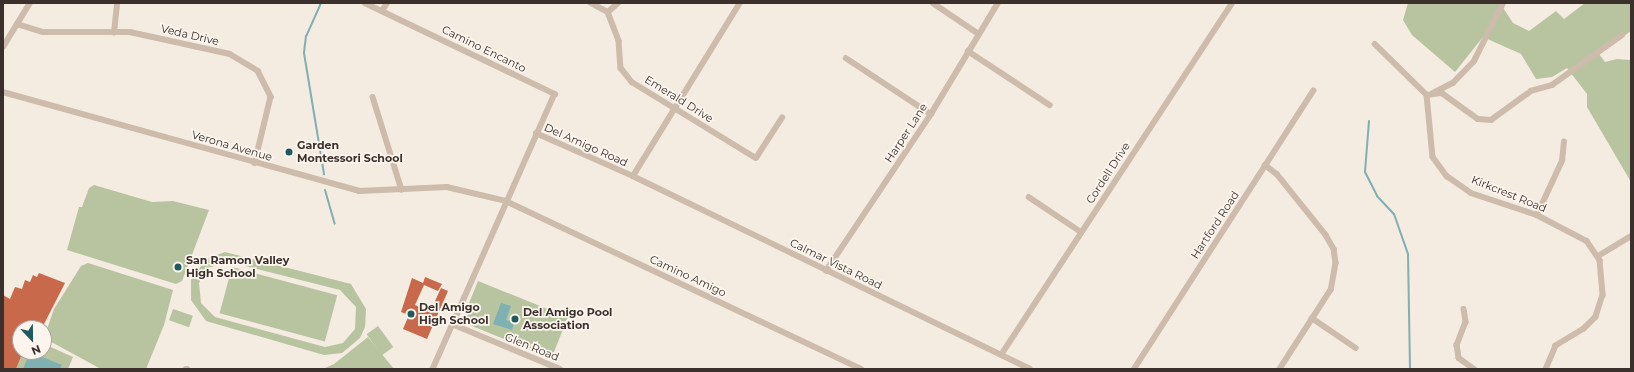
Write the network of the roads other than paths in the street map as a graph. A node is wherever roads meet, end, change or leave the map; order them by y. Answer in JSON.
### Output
{"nodes":[{"id":1,"x":30,"y":3,"type":"edge"},
{"id":2,"x":117,"y":3,"type":"edge"},
{"id":3,"x":365,"y":3,"type":"edge"},
{"id":4,"x":387,"y":3,"type":"edge"},
{"id":5,"x":591,"y":3,"type":"edge"},
{"id":6,"x":618,"y":3,"type":"edge"},
{"id":7,"x":740,"y":3,"type":"edge"},
{"id":8,"x":933,"y":3,"type":"edge"},
{"id":9,"x":998,"y":3,"type":"edge"},
{"id":10,"x":1232,"y":3,"type":"edge"},
{"id":11,"x":1503,"y":3,"type":"edge"},
{"id":12,"x":382,"y":11,"type":"junction"},
{"id":13,"x":608,"y":12,"type":"junction"},
{"id":14,"x":17,"y":24,"type":"junction"},
{"id":15,"x":114,"y":33,"type":"junction"},
{"id":16,"x":979,"y":34,"type":"junction"},
{"id":17,"x":1622,"y":35,"type":"dead end"},
{"id":18,"x":1375,"y":44,"type":"dead end"},
{"id":19,"x":3,"y":47,"type":"edge"},
{"id":20,"x":968,"y":51,"type":"junction"},
{"id":21,"x":846,"y":58,"type":"dead end"},
{"id":22,"x":1313,"y":91,"type":"dead end"},
{"id":23,"x":3,"y":92,"type":"edge"},
{"id":24,"x":1427,"y":95,"type":"junction"},
{"id":25,"x":373,"y":97,"type":"dead end"},
{"id":26,"x":1050,"y":104,"type":"dead end"},
{"id":27,"x":675,"y":109,"type":"junction"},
{"id":28,"x":931,"y":114,"type":"junction"},
{"id":29,"x":782,"y":118,"type":"dead end"},
{"id":30,"x":536,"y":133,"type":"junction"},
{"id":31,"x":1564,"y":142,"type":"dead end"},
{"id":32,"x":255,"y":163,"type":"junction"},
{"id":33,"x":1265,"y":165,"type":"junction"},
{"id":34,"x":634,"y":176,"type":"junction"},
{"id":35,"x":402,"y":190,"type":"junction"},
{"id":36,"x":1029,"y":197,"type":"dead end"},
{"id":37,"x":506,"y":201,"type":"junction"},
{"id":38,"x":1537,"y":215,"type":"junction"},
{"id":39,"x":1081,"y":232,"type":"junction"},
{"id":40,"x":1631,"y":236,"type":"edge"},
{"id":41,"x":1598,"y":256,"type":"junction"},
{"id":42,"x":826,"y":271,"type":"junction"},
{"id":43,"x":1464,"y":309,"type":"dead end"},
{"id":44,"x":1312,"y":318,"type":"junction"},
{"id":45,"x":452,"y":324,"type":"junction"},
{"id":46,"x":1356,"y":348,"type":"dead end"},
{"id":47,"x":1001,"y":355,"type":"junction"},
{"id":48,"x":433,"y":369,"type":"edge"},
{"id":49,"x":560,"y":369,"type":"edge"},
{"id":50,"x":861,"y":369,"type":"edge"},
{"id":51,"x":1030,"y":369,"type":"edge"},
{"id":52,"x":1134,"y":369,"type":"edge"},
{"id":53,"x":1280,"y":369,"type":"edge"},
{"id":54,"x":1474,"y":369,"type":"edge"},
{"id":55,"x":1546,"y":369,"type":"edge"}],
"edges":[{"from":1,"to":14,"type":"street"},
{"from":2,"to":15,"type":"street"},
{"from":3,"to":12,"type":"street","name":"Camino Encanto"},
{"from":4,"to":12,"type":"street"},
{"from":5,"to":13,"type":"street"},
{"from":6,"to":13,"type":"street"},
{"from":7,"to":27,"type":"street","name":"Del Amigo Road"},
{"from":8,"to":16,"type":"street"},
{"from":9,"to":16,"type":"street","name":"Harper Lane"},
{"from":10,"to":39,"type":"street","name":"Cordell Drive"},
{"from":11,"to":24,"type":"street"},
{"from":12,"to":30,"type":"street","name":"Camino Encanto"},
{"from":13,"to":27,"type":"street","name":"Emerald Drive"},
{"from":14,"to":15,"type":"street","name":"Veda Drive"},
{"from":14,"to":19,"type":"street"},
{"from":15,"to":32,"type":"street","name":"Veda Drive"},
{"from":16,"to":20,"type":"street","name":"Harper Lane"},
{"from":17,"to":24,"type":"street"},
{"from":18,"to":24,"type":"street"},
{"from":20,"to":26,"type":"street"},
{"from":20,"to":28,"type":"street","name":"Harper Lane"},
{"from":21,"to":28,"type":"street"},
{"from":22,"to":33,"type":"street","name":"Hartford Road"},
{"from":23,"to":32,"type":"street","name":"Verona Avenue"},
{"from":24,"to":38,"type":"street","name":"Kirkcrest Road"},
{"from":25,"to":35,"type":"street"},
{"from":27,"to":29,"type":"street","name":"Emerald Drive"},
{"from":27,"to":34,"type":"street","name":"Del Amigo Road"},
{"from":28,"to":42,"type":"street","name":"Harper Lane"},
{"from":30,"to":34,"type":"street","name":"Del Amigo Road"},
{"from":30,"to":37,"type":"street","name":"Del Amigo Road"},
{"from":31,"to":38,"type":"street"},
{"from":32,"to":35,"type":"street","name":"Verona Avenue"},
{"from":33,"to":44,"type":"street"},
{"from":33,"to":52,"type":"street","name":"Hartford Road"},
{"from":34,"to":42,"type":"street","name":"Calmar Vista Road"},
{"from":35,"to":37,"type":"street","name":"Verona Avenue"},
{"from":36,"to":39,"type":"street"},
{"from":37,"to":45,"type":"street","name":"Del Amigo Road"},
{"from":37,"to":50,"type":"street","name":"Camino Amigo"},
{"from":38,"to":41,"type":"street","name":"Kirkcrest Road"},
{"from":39,"to":47,"type":"street","name":"Cordell Drive"},
{"from":40,"to":41,"type":"street"},
{"from":41,"to":55,"type":"street","name":"Kirkcrest Road"},
{"from":42,"to":47,"type":"street","name":"Calmar Vista Road"},
{"from":43,"to":54,"type":"street"},
{"from":44,"to":46,"type":"street"},
{"from":44,"to":53,"type":"street"},
{"from":45,"to":48,"type":"street","name":"Del Amigo Road"},
{"from":45,"to":49,"type":"street","name":"Glen Road"},
{"from":47,"to":51,"type":"street","name":"Calmar Vista Road"}]}
